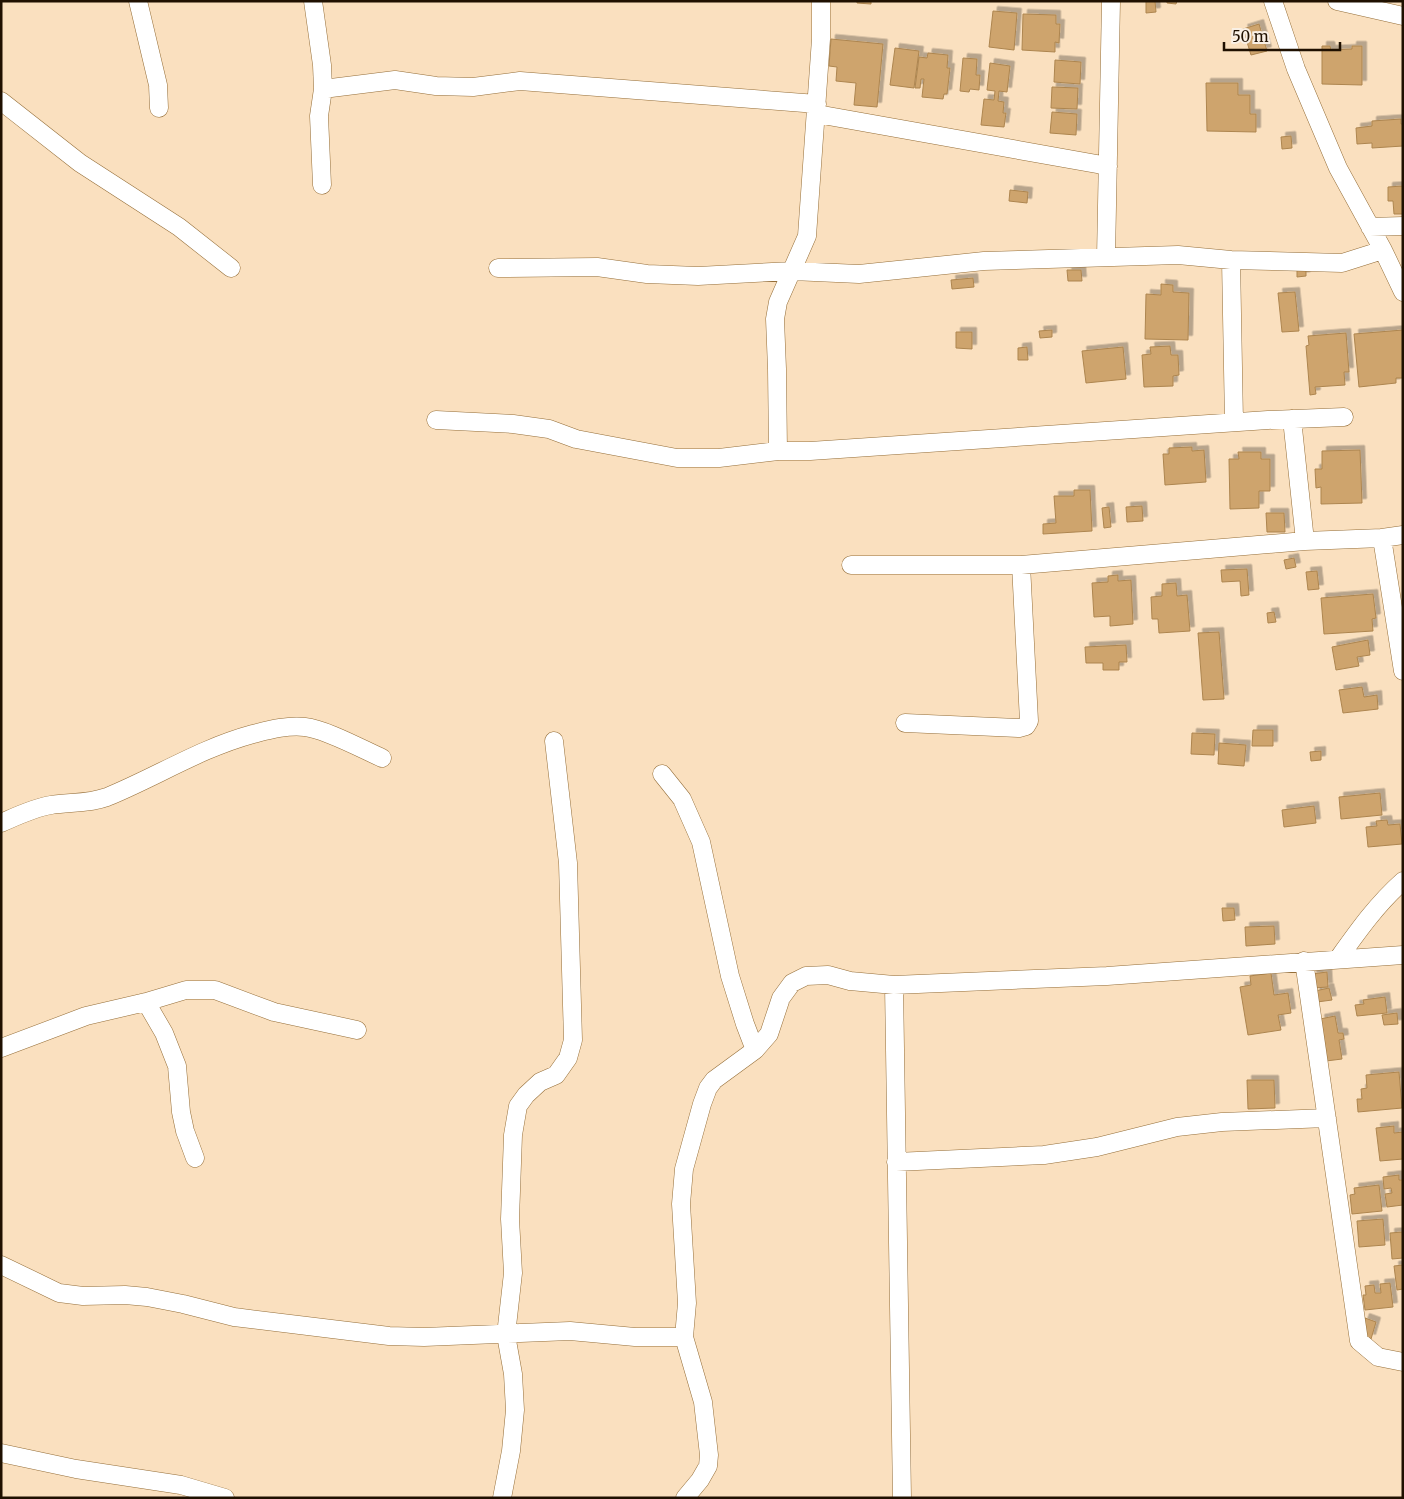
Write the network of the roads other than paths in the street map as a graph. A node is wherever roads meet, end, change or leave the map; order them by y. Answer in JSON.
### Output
{"nodes":[{"id":1,"x":138,"y":1,"type":"edge"},
{"id":2,"x":313,"y":1,"type":"edge"},
{"id":3,"x":821,"y":1,"type":"edge"},
{"id":4,"x":1111,"y":1,"type":"edge"},
{"id":5,"x":1273,"y":1,"type":"edge"},
{"id":6,"x":1337,"y":1,"type":"edge"},
{"id":7,"x":1403,"y":16,"type":"edge"},
{"id":8,"x":323,"y":89,"type":"junction"},
{"id":9,"x":1,"y":101,"type":"edge"},
{"id":10,"x":159,"y":108,"type":"dead end"},
{"id":11,"x":817,"y":109,"type":"junction"},
{"id":12,"x":1108,"y":166,"type":"junction"},
{"id":13,"x":322,"y":185,"type":"dead end"},
{"id":14,"x":1403,"y":226,"type":"edge"},
{"id":15,"x":1370,"y":227,"type":"junction"},
{"id":16,"x":1383,"y":250,"type":"junction"},
{"id":17,"x":1106,"y":257,"type":"junction"},
{"id":18,"x":1231,"y":260,"type":"junction"},
{"id":19,"x":231,"y":268,"type":"dead end"},
{"id":20,"x":498,"y":268,"type":"dead end"},
{"id":21,"x":792,"y":271,"type":"junction"},
{"id":22,"x":1403,"y":292,"type":"edge"},
{"id":23,"x":1344,"y":417,"type":"dead end"},
{"id":24,"x":1292,"y":419,"type":"junction"},
{"id":25,"x":436,"y":420,"type":"dead end"},
{"id":26,"x":1234,"y":422,"type":"junction"},
{"id":27,"x":778,"y":451,"type":"junction"},
{"id":28,"x":1403,"y":535,"type":"edge"},
{"id":29,"x":1382,"y":538,"type":"junction"},
{"id":30,"x":1305,"y":541,"type":"junction"},
{"id":31,"x":851,"y":565,"type":"dead end"},
{"id":32,"x":1021,"y":565,"type":"junction"},
{"id":33,"x":1403,"y":671,"type":"edge"},
{"id":34,"x":905,"y":723,"type":"dead end"},
{"id":35,"x":554,"y":741,"type":"dead end"},
{"id":36,"x":382,"y":758,"type":"dead end"},
{"id":37,"x":662,"y":774,"type":"dead end"},
{"id":38,"x":1,"y":823,"type":"edge"},
{"id":39,"x":1403,"y":881,"type":"edge"},
{"id":40,"x":1403,"y":955,"type":"edge"},
{"id":41,"x":1338,"y":959,"type":"junction"},
{"id":42,"x":1304,"y":961,"type":"junction"},
{"id":43,"x":894,"y":985,"type":"junction"},
{"id":44,"x":146,"y":1002,"type":"junction"},
{"id":45,"x":356,"y":1030,"type":"dead end"},
{"id":46,"x":1,"y":1048,"type":"edge"},
{"id":47,"x":755,"y":1050,"type":"junction"},
{"id":48,"x":1327,"y":1118,"type":"junction"},
{"id":49,"x":195,"y":1158,"type":"dead end"},
{"id":50,"x":896,"y":1162,"type":"junction"},
{"id":51,"x":1,"y":1265,"type":"edge"},
{"id":52,"x":506,"y":1335,"type":"junction"},
{"id":53,"x":684,"y":1337,"type":"junction"},
{"id":54,"x":1403,"y":1362,"type":"edge"},
{"id":55,"x":1,"y":1454,"type":"edge"},
{"id":56,"x":181,"y":1485,"type":"junction"},
{"id":57,"x":168,"y":1498,"type":"edge"},
{"id":58,"x":225,"y":1498,"type":"edge"},
{"id":59,"x":502,"y":1498,"type":"edge"},
{"id":60,"x":685,"y":1498,"type":"edge"},
{"id":61,"x":902,"y":1498,"type":"edge"}],
"edges":[{"from":1,"to":10,"type":"street"},
{"from":2,"to":8,"type":"street"},
{"from":3,"to":11,"type":"street"},
{"from":4,"to":12,"type":"street"},
{"from":5,"to":15,"type":"street"},
{"from":6,"to":7,"type":"street"},
{"from":8,"to":11,"type":"street"},
{"from":8,"to":13,"type":"street"},
{"from":9,"to":19,"type":"street"},
{"from":11,"to":12,"type":"street"},
{"from":11,"to":21,"type":"street"},
{"from":12,"to":17,"type":"street"},
{"from":14,"to":15,"type":"street"},
{"from":15,"to":16,"type":"street"},
{"from":16,"to":18,"type":"street"},
{"from":16,"to":22,"type":"street"},
{"from":17,"to":18,"type":"street"},
{"from":17,"to":21,"type":"street"},
{"from":18,"to":26,"type":"street"},
{"from":20,"to":21,"type":"street"},
{"from":21,"to":27,"type":"street"},
{"from":23,"to":24,"type":"street"},
{"from":24,"to":26,"type":"street"},
{"from":24,"to":30,"type":"street"},
{"from":25,"to":27,"type":"street"},
{"from":26,"to":27,"type":"street"},
{"from":28,"to":29,"type":"street"},
{"from":29,"to":30,"type":"street"},
{"from":29,"to":33,"type":"street"},
{"from":30,"to":32,"type":"street"},
{"from":31,"to":32,"type":"street"},
{"from":32,"to":34,"type":"street"},
{"from":35,"to":52,"type":"street"},
{"from":36,"to":38,"type":"street"},
{"from":37,"to":47,"type":"street"},
{"from":39,"to":41,"type":"street"},
{"from":40,"to":41,"type":"street"},
{"from":41,"to":42,"type":"street"},
{"from":42,"to":43,"type":"street"},
{"from":42,"to":48,"type":"street"},
{"from":43,"to":47,"type":"street"},
{"from":43,"to":50,"type":"street"},
{"from":44,"to":45,"type":"street"},
{"from":44,"to":46,"type":"street"},
{"from":44,"to":49,"type":"street"},
{"from":47,"to":53,"type":"street"},
{"from":48,"to":50,"type":"street"},
{"from":48,"to":54,"type":"street"},
{"from":50,"to":61,"type":"street"},
{"from":51,"to":52,"type":"street"},
{"from":52,"to":53,"type":"street"},
{"from":52,"to":59,"type":"street"},
{"from":53,"to":60,"type":"street"},
{"from":55,"to":56,"type":"street"},
{"from":56,"to":57,"type":"street"},
{"from":56,"to":58,"type":"street"}]}
